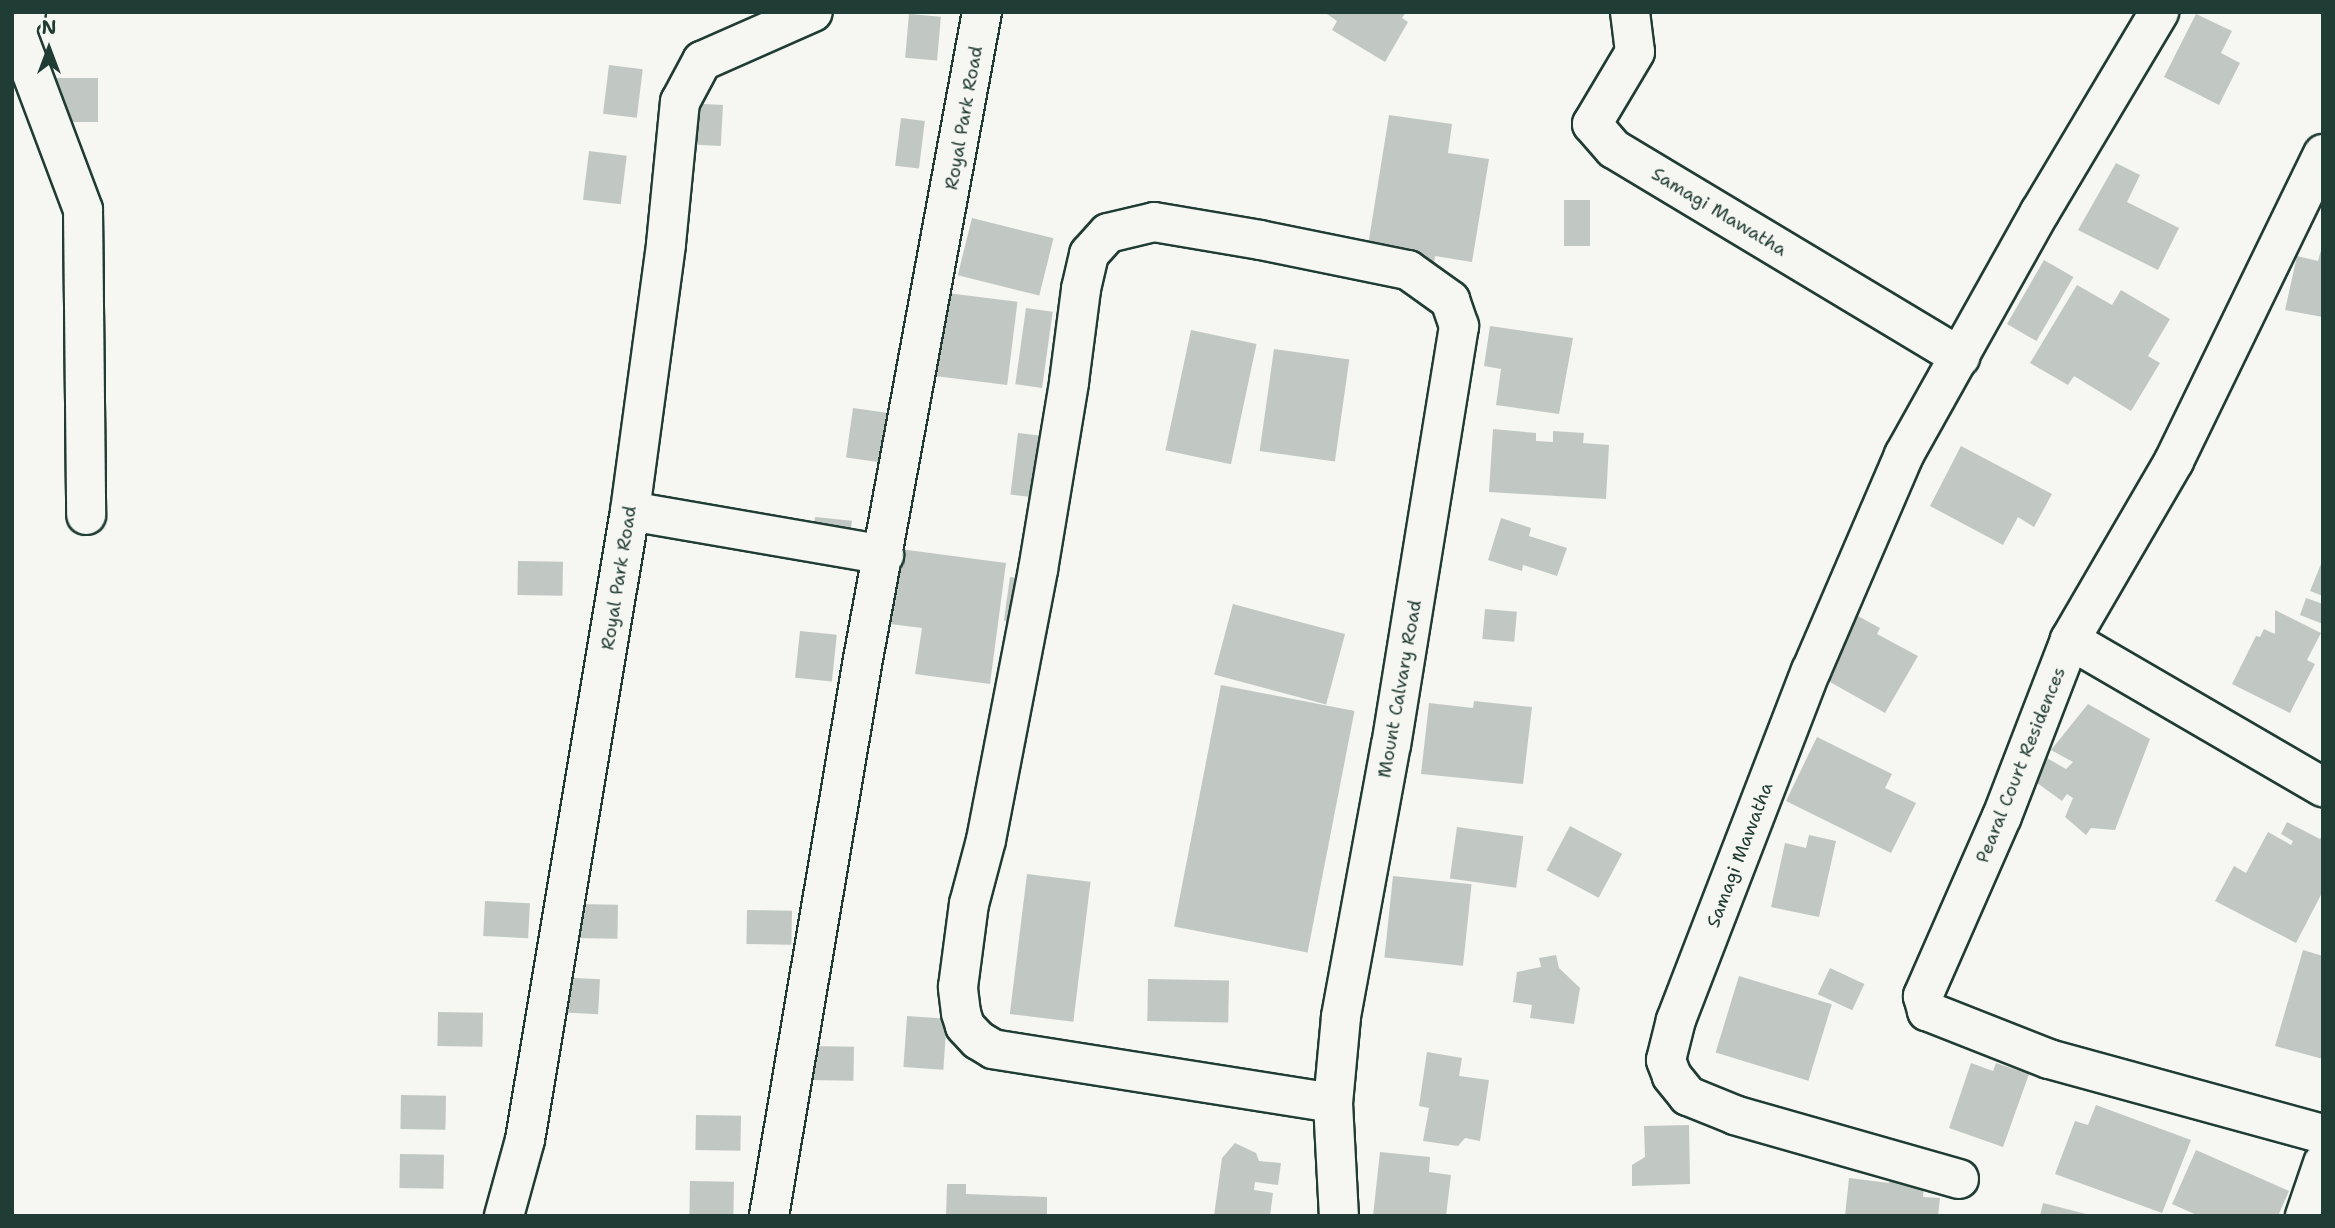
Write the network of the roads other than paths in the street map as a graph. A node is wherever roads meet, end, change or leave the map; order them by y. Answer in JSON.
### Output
{"nodes":[{"id":1,"x":26,"y":12,"type":"edge"},
{"id":2,"x":813,"y":12,"type":"edge"},
{"id":3,"x":982,"y":12,"type":"edge"},
{"id":4,"x":1630,"y":12,"type":"edge"},
{"id":5,"x":2159,"y":12,"type":"edge"},
{"id":6,"x":2323,"y":154,"type":"edge"},
{"id":7,"x":1960,"y":357,"type":"junction"},
{"id":8,"x":630,"y":511,"type":"junction"},
{"id":9,"x":86,"y":515,"type":"dead end"},
{"id":10,"x":884,"y":555,"type":"junction"},
{"id":11,"x":2070,"y":640,"type":"junction"},
{"id":12,"x":2323,"y":787,"type":"edge"},
{"id":13,"x":1333,"y":1103,"type":"junction"},
{"id":14,"x":2323,"y":1134,"type":"edge"},
{"id":15,"x":2323,"y":1163,"type":"edge"},
{"id":16,"x":1959,"y":1179,"type":"dead end"},
{"id":17,"x":504,"y":1216,"type":"edge"},
{"id":18,"x":769,"y":1216,"type":"edge"},
{"id":19,"x":1339,"y":1216,"type":"edge"},
{"id":20,"x":2305,"y":1216,"type":"edge"}],
"edges":[{"from":1,"to":9,"type":"street"},
{"from":2,"to":8,"type":"street","name":"Royal Park Road"},
{"from":3,"to":10,"type":"street","name":"Royal Park Road"},
{"from":4,"to":7,"type":"street","name":"Samagi Mawatha"},
{"from":5,"to":7,"type":"street","name":"Samagi Mawatha"},
{"from":6,"to":11,"type":"street","name":"Pearal Court Residences"},
{"from":7,"to":16,"type":"street","name":"Samagi Mawatha"},
{"from":8,"to":10,"type":"street"},
{"from":8,"to":17,"type":"street","name":"Royal Park Road"},
{"from":10,"to":18,"type":"street","name":"Royal Park Road"},
{"from":11,"to":12,"type":"street"},
{"from":11,"to":14,"type":"street","name":"Pearal Court Residences"},
{"from":13,"to":13,"type":"street","name":"Mount Calvary Road"},
{"from":13,"to":19,"type":"street","name":"Mount Calvary Road"},
{"from":15,"to":20,"type":"street"}]}
